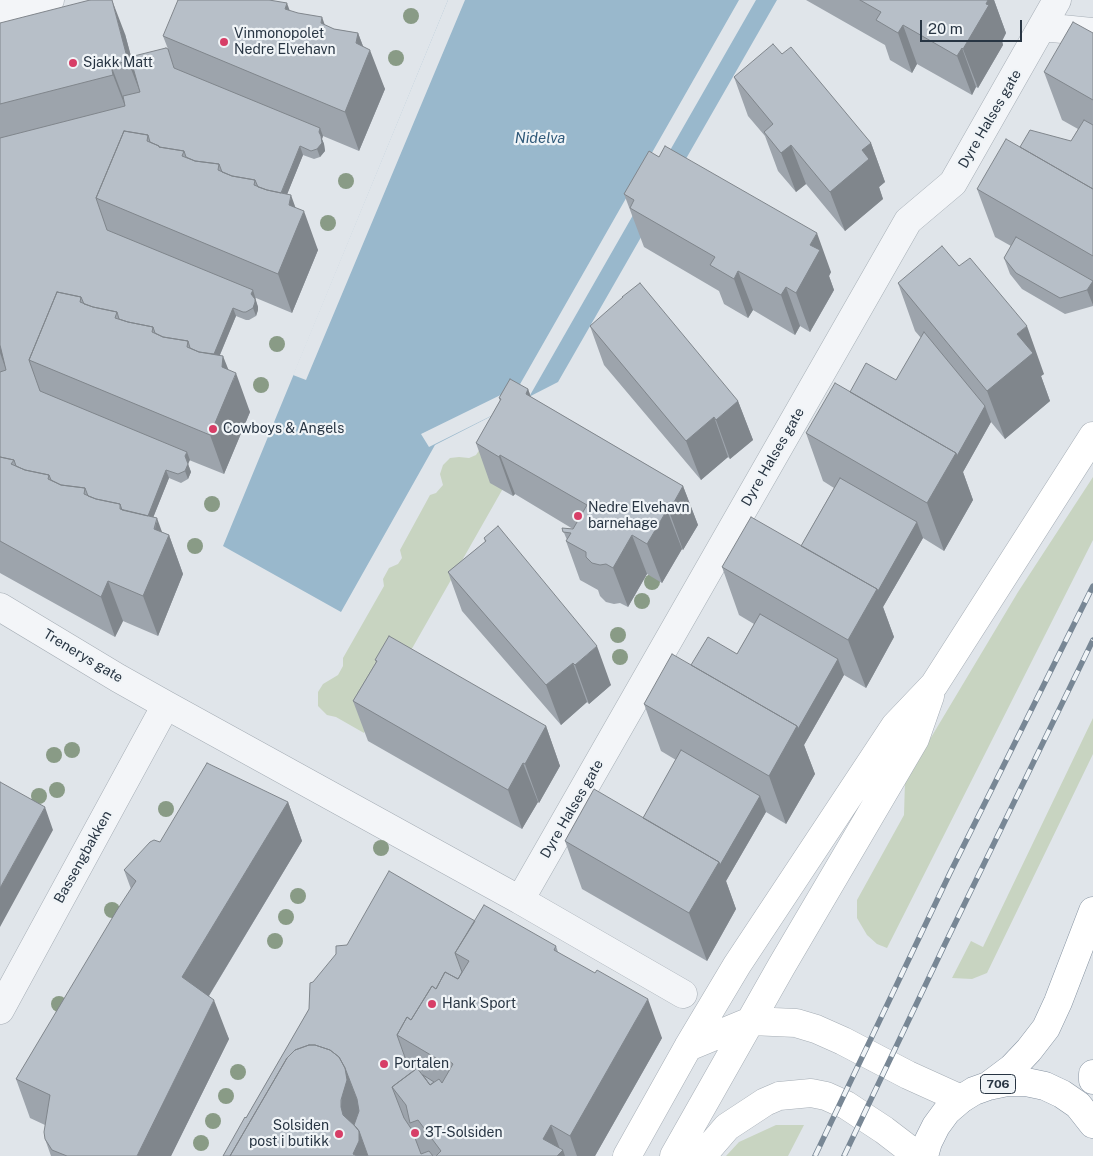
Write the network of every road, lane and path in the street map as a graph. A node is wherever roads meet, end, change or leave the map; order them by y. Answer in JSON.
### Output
{"nodes":[{"id":1,"x":50,"y":0,"type":"edge"},
{"id":2,"x":1057,"y":0,"type":"edge"},
{"id":3,"x":0,"y":12,"type":"edge"},
{"id":4,"x":1042,"y":27,"type":"junction"},
{"id":5,"x":1093,"y":32,"type":"edge"},
{"id":6,"x":1093,"y":436,"type":"edge"},
{"id":7,"x":0,"y":607,"type":"edge"},
{"id":8,"x":934,"y":685,"type":"junction"},
{"id":9,"x":166,"y":705,"type":"junction"},
{"id":10,"x":520,"y":900,"type":"junction"},
{"id":11,"x":1093,"y":911,"type":"edge"},
{"id":12,"x":683,"y":994,"type":"dead end"},
{"id":13,"x":0,"y":1010,"type":"edge"},
{"id":14,"x":751,"y":1021,"type":"junction"},
{"id":15,"x":688,"y":1047,"type":"junction"},
{"id":16,"x":1093,"y":1074,"type":"edge"},
{"id":17,"x":1093,"y":1080,"type":"edge"},
{"id":18,"x":988,"y":1086,"type":"junction"},
{"id":19,"x":961,"y":1099,"type":"junction"},
{"id":20,"x":1093,"y":1124,"type":"edge"},
{"id":21,"x":627,"y":1156,"type":"edge"},
{"id":22,"x":674,"y":1156,"type":"edge"},
{"id":23,"x":702,"y":1156,"type":"edge"},
{"id":24,"x":918,"y":1156,"type":"edge"},
{"id":25,"x":924,"y":1156,"type":"edge"}],
"edges":[{"from":1,"to":3,"type":"street"},
{"from":2,"to":4,"type":"street","name":"Dyre Halses gate"},
{"from":4,"to":5,"type":"street"},
{"from":4,"to":10,"type":"street","name":"Dyre Halses gate"},
{"from":6,"to":8,"type":"main road"},
{"from":7,"to":9,"type":"street","name":"Trenerys gate"},
{"from":8,"to":14,"type":"main road"},
{"from":8,"to":15,"type":"main road"},
{"from":9,"to":10,"type":"street"},
{"from":9,"to":13,"type":"street","name":"Bassengbakken"},
{"from":10,"to":12,"type":"street"},
{"from":11,"to":18,"type":"main road","number":"706"},
{"from":14,"to":15,"type":"main road"},
{"from":14,"to":19,"type":"main road"},
{"from":14,"to":22,"type":"main road"},
{"from":15,"to":21,"type":"main road"},
{"from":16,"to":17,"type":"main road"},
{"from":18,"to":19,"type":"main road","number":"706"},
{"from":18,"to":20,"type":"main road","number":"706"},
{"from":19,"to":25,"type":"main road","number":"706"},
{"from":23,"to":24,"type":"main road"}]}
